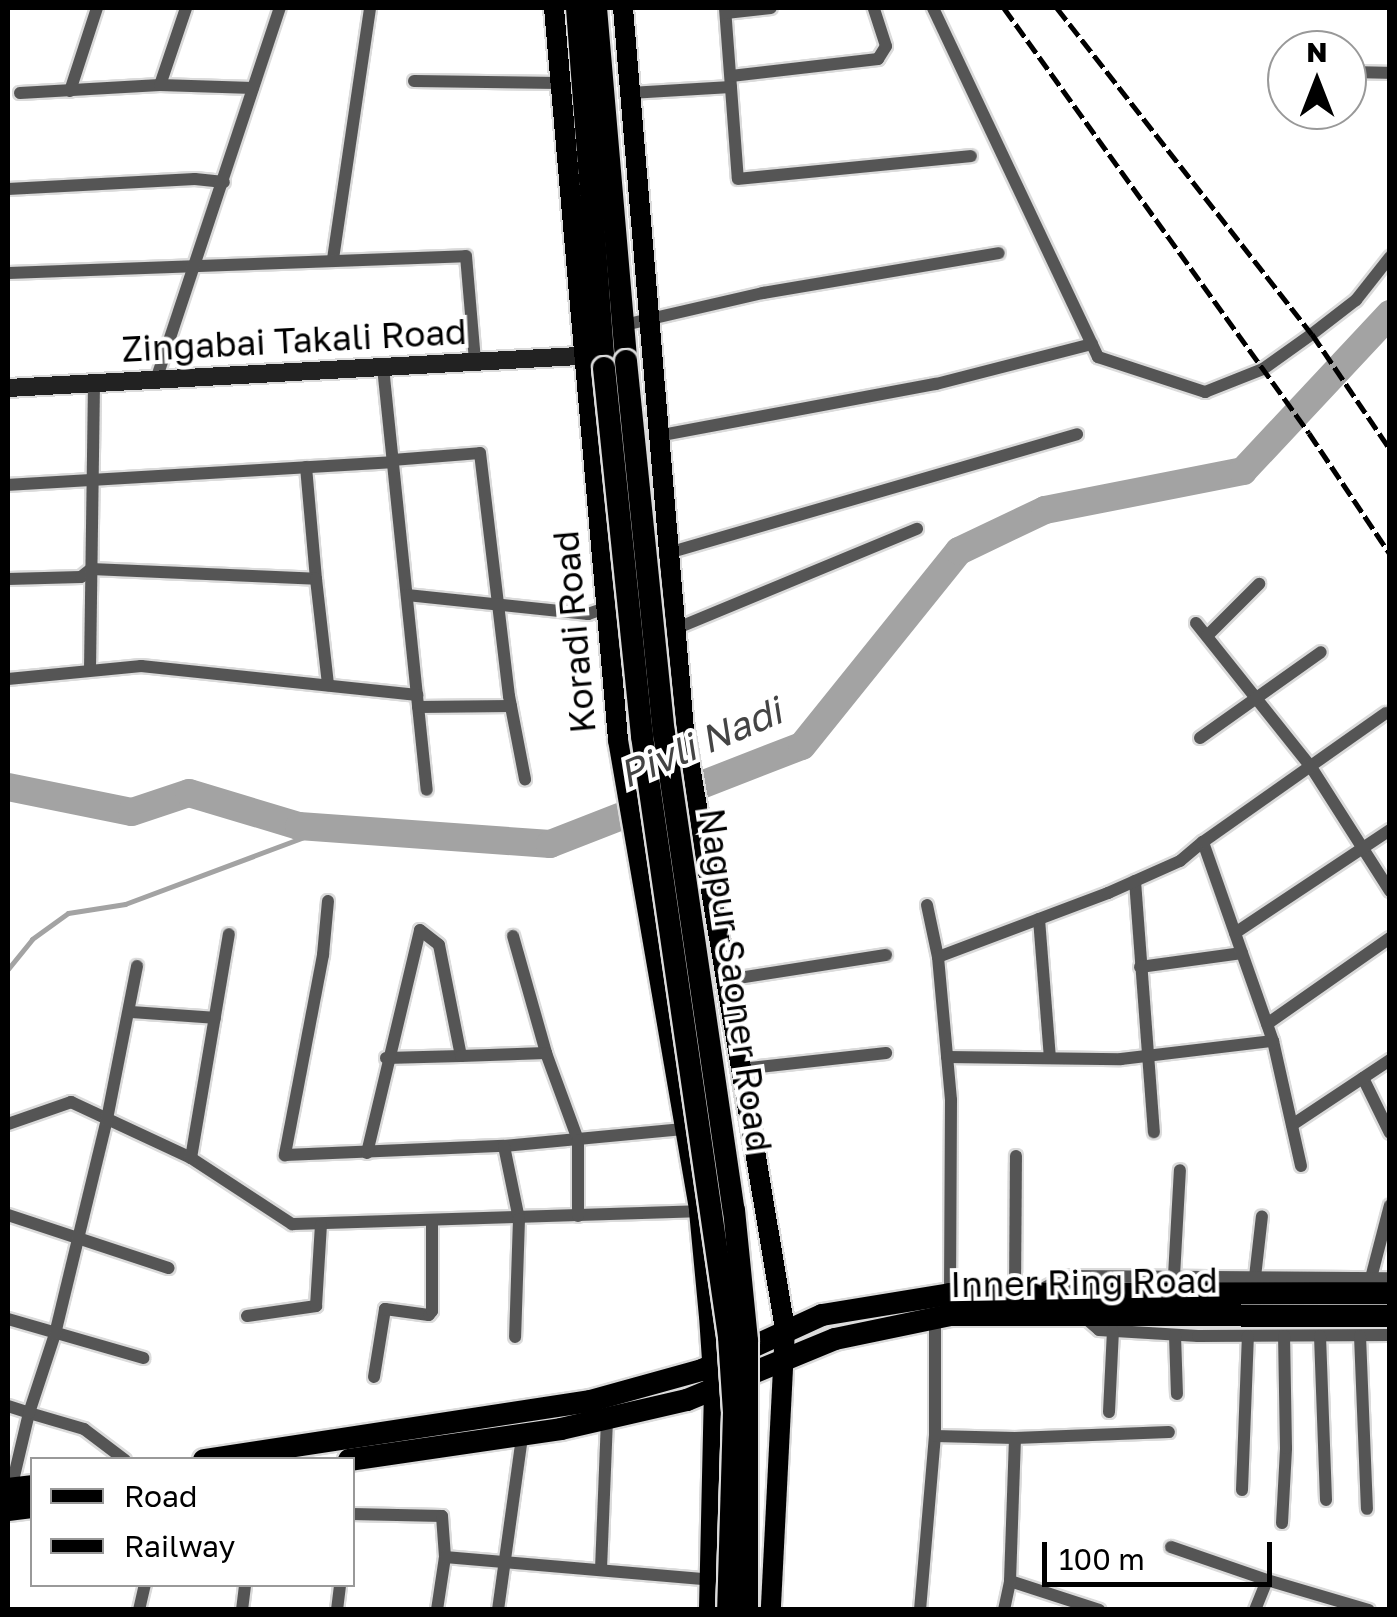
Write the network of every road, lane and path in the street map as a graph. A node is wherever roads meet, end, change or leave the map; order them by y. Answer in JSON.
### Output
{"nodes":[{"id":1,"x":97,"y":8,"type":"edge"},
{"id":2,"x":186,"y":8,"type":"edge"},
{"id":3,"x":280,"y":8,"type":"edge"},
{"id":4,"x":370,"y":8,"type":"edge"},
{"id":5,"x":554,"y":8,"type":"edge"},
{"id":6,"x":577,"y":8,"type":"edge"},
{"id":7,"x":596,"y":8,"type":"edge"},
{"id":8,"x":623,"y":8,"type":"edge"},
{"id":9,"x":771,"y":8,"type":"edge"},
{"id":10,"x":874,"y":8,"type":"edge"},
{"id":11,"x":933,"y":8,"type":"edge"},
{"id":12,"x":725,"y":10,"type":"edge"},
{"id":13,"x":414,"y":81,"type":"dead end"},
{"id":14,"x":731,"y":82,"type":"junction"},
{"id":15,"x":559,"y":83,"type":"junction"},
{"id":16,"x":160,"y":85,"type":"junction"},
{"id":17,"x":253,"y":88,"type":"junction"},
{"id":18,"x":70,"y":91,"type":"junction"},
{"id":19,"x":630,"y":93,"type":"junction"},
{"id":20,"x":20,"y":94,"type":"dead end"},
{"id":21,"x":970,"y":156,"type":"dead end"},
{"id":22,"x":224,"y":182,"type":"junction"},
{"id":23,"x":8,"y":189,"type":"edge"},
{"id":24,"x":998,"y":253,"type":"dead end"},
{"id":25,"x":1390,"y":257,"type":"edge"},
{"id":26,"x":333,"y":260,"type":"junction"},
{"id":27,"x":198,"y":264,"type":"junction"},
{"id":28,"x":8,"y":273,"type":"edge"},
{"id":29,"x":648,"y":322,"type":"junction"},
{"id":30,"x":616,"y":323,"type":"junction"},
{"id":31,"x":1092,"y":344,"type":"junction"},
{"id":32,"x":650,"y":355,"type":"junction"},
{"id":33,"x":609,"y":359,"type":"junction"},
{"id":34,"x":475,"y":362,"type":"junction"},
{"id":35,"x":383,"y":367,"type":"junction"},
{"id":36,"x":156,"y":380,"type":"junction"},
{"id":37,"x":94,"y":384,"type":"junction"},
{"id":38,"x":8,"y":388,"type":"edge"},
{"id":39,"x":1077,"y":434,"type":"dead end"},
{"id":40,"x":657,"y":436,"type":"junction"},
{"id":41,"x":392,"y":461,"type":"junction"},
{"id":42,"x":306,"y":466,"type":"junction"},
{"id":43,"x":95,"y":477,"type":"junction"},
{"id":44,"x":8,"y":484,"type":"edge"},
{"id":45,"x":917,"y":529,"type":"dead end"},
{"id":46,"x":668,"y":553,"type":"junction"},
{"id":47,"x":91,"y":569,"type":"junction"},
{"id":48,"x":8,"y":579,"type":"edge"},
{"id":49,"x":316,"y":579,"type":"junction"},
{"id":50,"x":1259,"y":584,"type":"dead end"},
{"id":51,"x":407,"y":596,"type":"junction"},
{"id":52,"x":499,"y":607,"type":"junction"},
{"id":53,"x":608,"y":607,"type":"junction"},
{"id":54,"x":1196,"y":623,"type":"dead end"},
{"id":55,"x":675,"y":629,"type":"junction"},
{"id":56,"x":1207,"y":636,"type":"junction"},
{"id":57,"x":1321,"y":652,"type":"dead end"},
{"id":58,"x":90,"y":670,"type":"junction"},
{"id":59,"x":8,"y":678,"type":"edge"},
{"id":60,"x":328,"y":685,"type":"junction"},
{"id":61,"x":1256,"y":698,"type":"junction"},
{"id":62,"x":417,"y":701,"type":"junction"},
{"id":63,"x":511,"y":706,"type":"junction"},
{"id":64,"x":1386,"y":713,"type":"dead end"},
{"id":65,"x":1200,"y":738,"type":"dead end"},
{"id":66,"x":1311,"y":766,"type":"junction"},
{"id":67,"x":526,"y":779,"type":"dead end"},
{"id":68,"x":427,"y":790,"type":"dead end"},
{"id":69,"x":1390,"y":830,"type":"edge"},
{"id":70,"x":1203,"y":842,"type":"junction"},
{"id":71,"x":1363,"y":848,"type":"junction"},
{"id":72,"x":1135,"y":881,"type":"junction"},
{"id":73,"x":1390,"y":891,"type":"edge"},
{"id":74,"x":328,"y":901,"type":"dead end"},
{"id":75,"x":927,"y":905,"type":"dead end"},
{"id":76,"x":715,"y":912,"type":"junction"},
{"id":77,"x":1039,"y":919,"type":"junction"},
{"id":78,"x":653,"y":928,"type":"junction"},
{"id":79,"x":1236,"y":933,"type":"junction"},
{"id":80,"x":229,"y":934,"type":"dead end"},
{"id":81,"x":513,"y":936,"type":"dead end"},
{"id":82,"x":1390,"y":938,"type":"edge"},
{"id":83,"x":1242,"y":952,"type":"junction"},
{"id":84,"x":886,"y":955,"type":"dead end"},
{"id":85,"x":938,"y":956,"type":"junction"},
{"id":86,"x":137,"y":966,"type":"dead end"},
{"id":87,"x":1140,"y":967,"type":"junction"},
{"id":88,"x":726,"y":980,"type":"junction"},
{"id":89,"x":130,"y":1012,"type":"junction"},
{"id":90,"x":215,"y":1018,"type":"junction"},
{"id":91,"x":1267,"y":1024,"type":"junction"},
{"id":92,"x":1273,"y":1042,"type":"junction"},
{"id":93,"x":546,"y":1053,"type":"junction"},
{"id":94,"x":886,"y":1053,"type":"dead end"},
{"id":95,"x":461,"y":1056,"type":"junction"},
{"id":96,"x":947,"y":1057,"type":"junction"},
{"id":97,"x":1147,"y":1057,"type":"junction"},
{"id":98,"x":386,"y":1058,"type":"junction"},
{"id":99,"x":1050,"y":1058,"type":"junction"},
{"id":100,"x":1390,"y":1060,"type":"edge"},
{"id":101,"x":741,"y":1068,"type":"junction"},
{"id":102,"x":1363,"y":1078,"type":"junction"},
{"id":103,"x":107,"y":1119,"type":"junction"},
{"id":104,"x":8,"y":1124,"type":"edge"},
{"id":105,"x":1292,"y":1125,"type":"junction"},
{"id":106,"x":683,"y":1129,"type":"junction"},
{"id":107,"x":1154,"y":1132,"type":"dead end"},
{"id":108,"x":1390,"y":1133,"type":"edge"},
{"id":109,"x":578,"y":1140,"type":"junction"},
{"id":110,"x":504,"y":1146,"type":"junction"},
{"id":111,"x":367,"y":1152,"type":"junction"},
{"id":112,"x":1016,"y":1156,"type":"dead end"},
{"id":113,"x":192,"y":1158,"type":"junction"},
{"id":114,"x":1301,"y":1166,"type":"dead end"},
{"id":115,"x":1180,"y":1170,"type":"dead end"},
{"id":116,"x":1390,"y":1204,"type":"edge"},
{"id":117,"x":699,"y":1212,"type":"junction"},
{"id":118,"x":8,"y":1216,"type":"edge"},
{"id":119,"x":578,"y":1216,"type":"junction"},
{"id":120,"x":1262,"y":1216,"type":"dead end"},
{"id":121,"x":520,"y":1219,"type":"junction"},
{"id":122,"x":432,"y":1222,"type":"junction"},
{"id":123,"x":321,"y":1225,"type":"junction"},
{"id":124,"x":76,"y":1236,"type":"junction"},
{"id":125,"x":168,"y":1268,"type":"dead end"},
{"id":126,"x":1174,"y":1276,"type":"junction"},
{"id":127,"x":1256,"y":1277,"type":"junction"},
{"id":128,"x":1390,"y":1278,"type":"edge"},
{"id":129,"x":1380,"y":1285,"type":"edge"},
{"id":130,"x":1025,"y":1293,"type":"junction"},
{"id":131,"x":780,"y":1296,"type":"junction"},
{"id":132,"x":945,"y":1309,"type":"junction"},
{"id":133,"x":1082,"y":1315,"type":"junction"},
{"id":134,"x":1292,"y":1315,"type":"junction"},
{"id":135,"x":248,"y":1316,"type":"dead end"},
{"id":136,"x":709,"y":1316,"type":"junction"},
{"id":137,"x":1390,"y":1316,"type":"edge"},
{"id":138,"x":8,"y":1319,"type":"edge"},
{"id":139,"x":785,"y":1329,"type":"junction"},
{"id":140,"x":1113,"y":1331,"type":"junction"},
{"id":141,"x":55,"y":1334,"type":"junction"},
{"id":142,"x":1176,"y":1335,"type":"junction"},
{"id":143,"x":1390,"y":1335,"type":"edge"},
{"id":144,"x":1248,"y":1336,"type":"junction"},
{"id":145,"x":1320,"y":1336,"type":"junction"},
{"id":146,"x":1360,"y":1336,"type":"junction"},
{"id":147,"x":515,"y":1337,"type":"dead end"},
{"id":148,"x":144,"y":1358,"type":"dead end"},
{"id":149,"x":784,"y":1360,"type":"junction"},
{"id":150,"x":713,"y":1364,"type":"junction"},
{"id":151,"x":374,"y":1377,"type":"dead end"},
{"id":152,"x":714,"y":1388,"type":"junction"},
{"id":153,"x":1177,"y":1394,"type":"dead end"},
{"id":154,"x":8,"y":1406,"type":"edge"},
{"id":155,"x":1109,"y":1412,"type":"dead end"},
{"id":156,"x":29,"y":1413,"type":"junction"},
{"id":157,"x":607,"y":1418,"type":"junction"},
{"id":158,"x":1169,"y":1432,"type":"dead end"},
{"id":159,"x":522,"y":1436,"type":"junction"},
{"id":160,"x":935,"y":1436,"type":"junction"},
{"id":161,"x":1016,"y":1438,"type":"junction"},
{"id":162,"x":121,"y":1457,"type":"edge"},
{"id":163,"x":224,"y":1457,"type":"edge"},
{"id":164,"x":355,"y":1459,"type":"edge"},
{"id":165,"x":1242,"y":1490,"type":"dead end"},
{"id":166,"x":15,"y":1494,"type":"edge"},
{"id":167,"x":1326,"y":1500,"type":"dead end"},
{"id":168,"x":1367,"y":1509,"type":"dead end"},
{"id":169,"x":355,"y":1514,"type":"edge"},
{"id":170,"x":1282,"y":1523,"type":"dead end"},
{"id":171,"x":1171,"y":1547,"type":"dead end"},
{"id":172,"x":445,"y":1557,"type":"junction"},
{"id":173,"x":505,"y":1561,"type":"junction"},
{"id":174,"x":601,"y":1569,"type":"junction"},
{"id":175,"x":711,"y":1580,"type":"junction"},
{"id":176,"x":1267,"y":1580,"type":"junction"},
{"id":177,"x":1010,"y":1581,"type":"junction"},
{"id":178,"x":775,"y":1608,"type":"edge"},
{"id":179,"x":437,"y":1610,"type":"edge"},
{"id":180,"x":498,"y":1610,"type":"edge"},
{"id":181,"x":709,"y":1610,"type":"edge"},
{"id":182,"x":728,"y":1610,"type":"edge"},
{"id":183,"x":747,"y":1610,"type":"edge"},
{"id":184,"x":920,"y":1610,"type":"edge"},
{"id":185,"x":1004,"y":1610,"type":"edge"},
{"id":186,"x":1099,"y":1610,"type":"edge"},
{"id":187,"x":1255,"y":1610,"type":"edge"},
{"id":188,"x":1369,"y":1610,"type":"edge"}],
"edges":[{"from":1,"to":18,"type":"street"},
{"from":2,"to":16,"type":"street"},
{"from":3,"to":17,"type":"street"},
{"from":4,"to":26,"type":"street"},
{"from":5,"to":15,"type":"main road","name":"Koradi Road"},
{"from":6,"to":30,"type":"highway"},
{"from":7,"to":30,"type":"highway"},
{"from":8,"to":19,"type":"main road"},
{"from":9,"to":12,"type":"street"},
{"from":10,"to":14,"type":"street"},
{"from":11,"to":31,"type":"street"},
{"from":12,"to":14,"type":"street"},
{"from":13,"to":15,"type":"street"},
{"from":14,"to":19,"type":"street"},
{"from":14,"to":21,"type":"street"},
{"from":15,"to":33,"type":"main road","name":"Koradi Road"},
{"from":16,"to":17,"type":"street"},
{"from":16,"to":18,"type":"street"},
{"from":17,"to":22,"type":"street"},
{"from":18,"to":20,"type":"street"},
{"from":19,"to":29,"type":"main road"},
{"from":22,"to":23,"type":"street"},
{"from":22,"to":27,"type":"street"},
{"from":24,"to":29,"type":"street"},
{"from":25,"to":31,"type":"street"},
{"from":26,"to":27,"type":"street"},
{"from":26,"to":34,"type":"street"},
{"from":27,"to":28,"type":"street"},
{"from":27,"to":36,"type":"street"},
{"from":29,"to":30,"type":"street"},
{"from":29,"to":32,"type":"main road"},
{"from":30,"to":33,"type":"highway","name":"Koradi Road"},
{"from":31,"to":40,"type":"street"},
{"from":32,"to":33,"type":"highway"},
{"from":32,"to":40,"type":"main road"},
{"from":33,"to":34,"type":"street","name":"Zingabai Takali Road"},
{"from":33,"to":53,"type":"main road","name":"Koradi Road"},
{"from":33,"to":182,"type":"highway","name":"Nagpur Saoner Road","bridge":true},
{"from":33,"to":183,"type":"highway","name":"Nagpur Saoner Road","bridge":true},
{"from":34,"to":35,"type":"street","name":"Zingabai Takali Road"},
{"from":35,"to":36,"type":"street","name":"Zingabai Takali Road"},
{"from":35,"to":41,"type":"street"},
{"from":36,"to":37,"type":"street","name":"Zingabai Takali Road"},
{"from":37,"to":38,"type":"street","name":"Zingabai Takali Road"},
{"from":37,"to":43,"type":"street"},
{"from":39,"to":46,"type":"street"},
{"from":40,"to":46,"type":"main road"},
{"from":41,"to":42,"type":"street"},
{"from":41,"to":51,"type":"street"},
{"from":41,"to":52,"type":"street"},
{"from":42,"to":43,"type":"street"},
{"from":42,"to":49,"type":"street"},
{"from":43,"to":44,"type":"street"},
{"from":43,"to":47,"type":"street"},
{"from":45,"to":55,"type":"street"},
{"from":46,"to":55,"type":"main road"},
{"from":47,"to":48,"type":"street"},
{"from":47,"to":49,"type":"street"},
{"from":47,"to":58,"type":"street"},
{"from":49,"to":60,"type":"street"},
{"from":50,"to":56,"type":"street"},
{"from":51,"to":52,"type":"street"},
{"from":51,"to":62,"type":"street"},
{"from":52,"to":53,"type":"street"},
{"from":52,"to":63,"type":"street"},
{"from":53,"to":78,"type":"main road","name":"Koradi Road"},
{"from":54,"to":56,"type":"street"},
{"from":55,"to":76,"type":"main road"},
{"from":56,"to":61,"type":"street"},
{"from":57,"to":61,"type":"street"},
{"from":58,"to":59,"type":"street"},
{"from":58,"to":60,"type":"street"},
{"from":60,"to":62,"type":"street"},
{"from":61,"to":65,"type":"street"},
{"from":61,"to":66,"type":"street"},
{"from":62,"to":63,"type":"street"},
{"from":62,"to":68,"type":"street"},
{"from":63,"to":67,"type":"street"},
{"from":64,"to":66,"type":"street"},
{"from":66,"to":70,"type":"street"},
{"from":66,"to":71,"type":"street"},
{"from":69,"to":71,"type":"street"},
{"from":70,"to":72,"type":"street"},
{"from":70,"to":79,"type":"street"},
{"from":71,"to":73,"type":"street"},
{"from":71,"to":79,"type":"street"},
{"from":72,"to":77,"type":"street"},
{"from":72,"to":87,"type":"street"},
{"from":74,"to":111,"type":"street"},
{"from":75,"to":85,"type":"street"},
{"from":76,"to":78,"type":"main road"},
{"from":76,"to":88,"type":"main road"},
{"from":77,"to":85,"type":"street"},
{"from":77,"to":99,"type":"street"},
{"from":78,"to":106,"type":"main road","name":"Koradi Road"},
{"from":79,"to":83,"type":"street"},
{"from":80,"to":90,"type":"street"},
{"from":81,"to":93,"type":"street"},
{"from":82,"to":91,"type":"street"},
{"from":83,"to":87,"type":"street"},
{"from":83,"to":91,"type":"street"},
{"from":84,"to":88,"type":"street"},
{"from":85,"to":96,"type":"street"},
{"from":86,"to":89,"type":"street"},
{"from":87,"to":97,"type":"street"},
{"from":88,"to":101,"type":"main road"},
{"from":89,"to":90,"type":"street"},
{"from":89,"to":103,"type":"street"},
{"from":90,"to":113,"type":"street"},
{"from":91,"to":92,"type":"street"},
{"from":92,"to":97,"type":"street"},
{"from":92,"to":105,"type":"street"},
{"from":93,"to":95,"type":"street"},
{"from":93,"to":109,"type":"street"},
{"from":94,"to":101,"type":"street"},
{"from":95,"to":98,"type":"street"},
{"from":95,"to":98,"type":"street"},
{"from":96,"to":99,"type":"street"},
{"from":96,"to":132,"type":"street"},
{"from":97,"to":99,"type":"street"},
{"from":97,"to":107,"type":"street"},
{"from":98,"to":111,"type":"street"},
{"from":100,"to":102,"type":"street"},
{"from":101,"to":131,"type":"main road"},
{"from":102,"to":105,"type":"street"},
{"from":102,"to":108,"type":"street"},
{"from":103,"to":104,"type":"street"},
{"from":103,"to":113,"type":"street"},
{"from":103,"to":124,"type":"street"},
{"from":105,"to":114,"type":"street"},
{"from":106,"to":109,"type":"street"},
{"from":106,"to":117,"type":"main road","name":"Koradi Road"},
{"from":109,"to":110,"type":"street"},
{"from":109,"to":119,"type":"street"},
{"from":110,"to":111,"type":"street"},
{"from":110,"to":121,"type":"street"},
{"from":112,"to":130,"type":"street"},
{"from":113,"to":123,"type":"street"},
{"from":115,"to":126,"type":"street"},
{"from":116,"to":129,"type":"street"},
{"from":117,"to":119,"type":"street"},
{"from":117,"to":136,"type":"main road","name":"Koradi Road"},
{"from":118,"to":124,"type":"street"},
{"from":119,"to":121,"type":"street"},
{"from":120,"to":127,"type":"street"},
{"from":121,"to":122,"type":"street"},
{"from":121,"to":147,"type":"street"},
{"from":122,"to":123,"type":"street"},
{"from":122,"to":151,"type":"street"},
{"from":123,"to":135,"type":"street"},
{"from":124,"to":125,"type":"street"},
{"from":124,"to":141,"type":"street"},
{"from":126,"to":127,"type":"street"},
{"from":126,"to":130,"type":"street"},
{"from":127,"to":129,"type":"street"},
{"from":128,"to":129,"type":"street"},
{"from":129,"to":134,"type":"highway","name":"Inner Ring Road"},
{"from":130,"to":132,"type":"highway","name":"Inner Ring Road"},
{"from":130,"to":134,"type":"highway","name":"Inner Ring Road"},
{"from":131,"to":136,"type":"main road"},
{"from":131,"to":139,"type":"main road"},
{"from":132,"to":133,"type":"highway","name":"Inner Ring Road"},
{"from":132,"to":139,"type":"highway","name":"Inner Ring Road"},
{"from":132,"to":149,"type":"highway","name":"Inner Ring Road"},
{"from":132,"to":160,"type":"street"},
{"from":133,"to":134,"type":"highway","name":"Inner Ring Road"},
{"from":133,"to":140,"type":"street"},
{"from":134,"to":137,"type":"highway","name":"Inner Ring Road"},
{"from":134,"to":144,"type":"street"},
{"from":134,"to":145,"type":"street"},
{"from":134,"to":170,"type":"street"},
{"from":136,"to":150,"type":"main road","name":"Koradi Road"},
{"from":138,"to":141,"type":"street"},
{"from":139,"to":149,"type":"main road"},
{"from":139,"to":150,"type":"highway","name":"Inner Ring Road"},
{"from":140,"to":142,"type":"street"},
{"from":140,"to":155,"type":"street"},
{"from":141,"to":148,"type":"street"},
{"from":141,"to":156,"type":"street"},
{"from":142,"to":144,"type":"street"},
{"from":142,"to":153,"type":"street"},
{"from":143,"to":146,"type":"street"},
{"from":144,"to":165,"type":"street"},
{"from":145,"to":146,"type":"street"},
{"from":145,"to":167,"type":"street"},
{"from":146,"to":168,"type":"street"},
{"from":149,"to":152,"type":"highway","name":"Inner Ring Road"},
{"from":149,"to":178,"type":"main road"},
{"from":150,"to":152,"type":"main road","name":"Koradi Road"},
{"from":150,"to":163,"type":"highway"},
{"from":152,"to":157,"type":"highway"},
{"from":152,"to":175,"type":"main road"},
{"from":154,"to":156,"type":"street"},
{"from":156,"to":162,"type":"street"},
{"from":156,"to":166,"type":"street"},
{"from":157,"to":159,"type":"highway"},
{"from":157,"to":174,"type":"street"},
{"from":158,"to":161,"type":"street"},
{"from":159,"to":164,"type":"highway"},
{"from":159,"to":173,"type":"street"},
{"from":160,"to":161,"type":"street"},
{"from":160,"to":184,"type":"street"},
{"from":161,"to":177,"type":"street"},
{"from":169,"to":172,"type":"street"},
{"from":171,"to":176,"type":"street"},
{"from":172,"to":173,"type":"street"},
{"from":172,"to":179,"type":"street"},
{"from":173,"to":174,"type":"street"},
{"from":173,"to":180,"type":"street"},
{"from":174,"to":175,"type":"street"},
{"from":175,"to":181,"type":"main road"},
{"from":176,"to":187,"type":"street"},
{"from":176,"to":188,"type":"street"},
{"from":177,"to":185,"type":"street"},
{"from":177,"to":186,"type":"street"}]}
